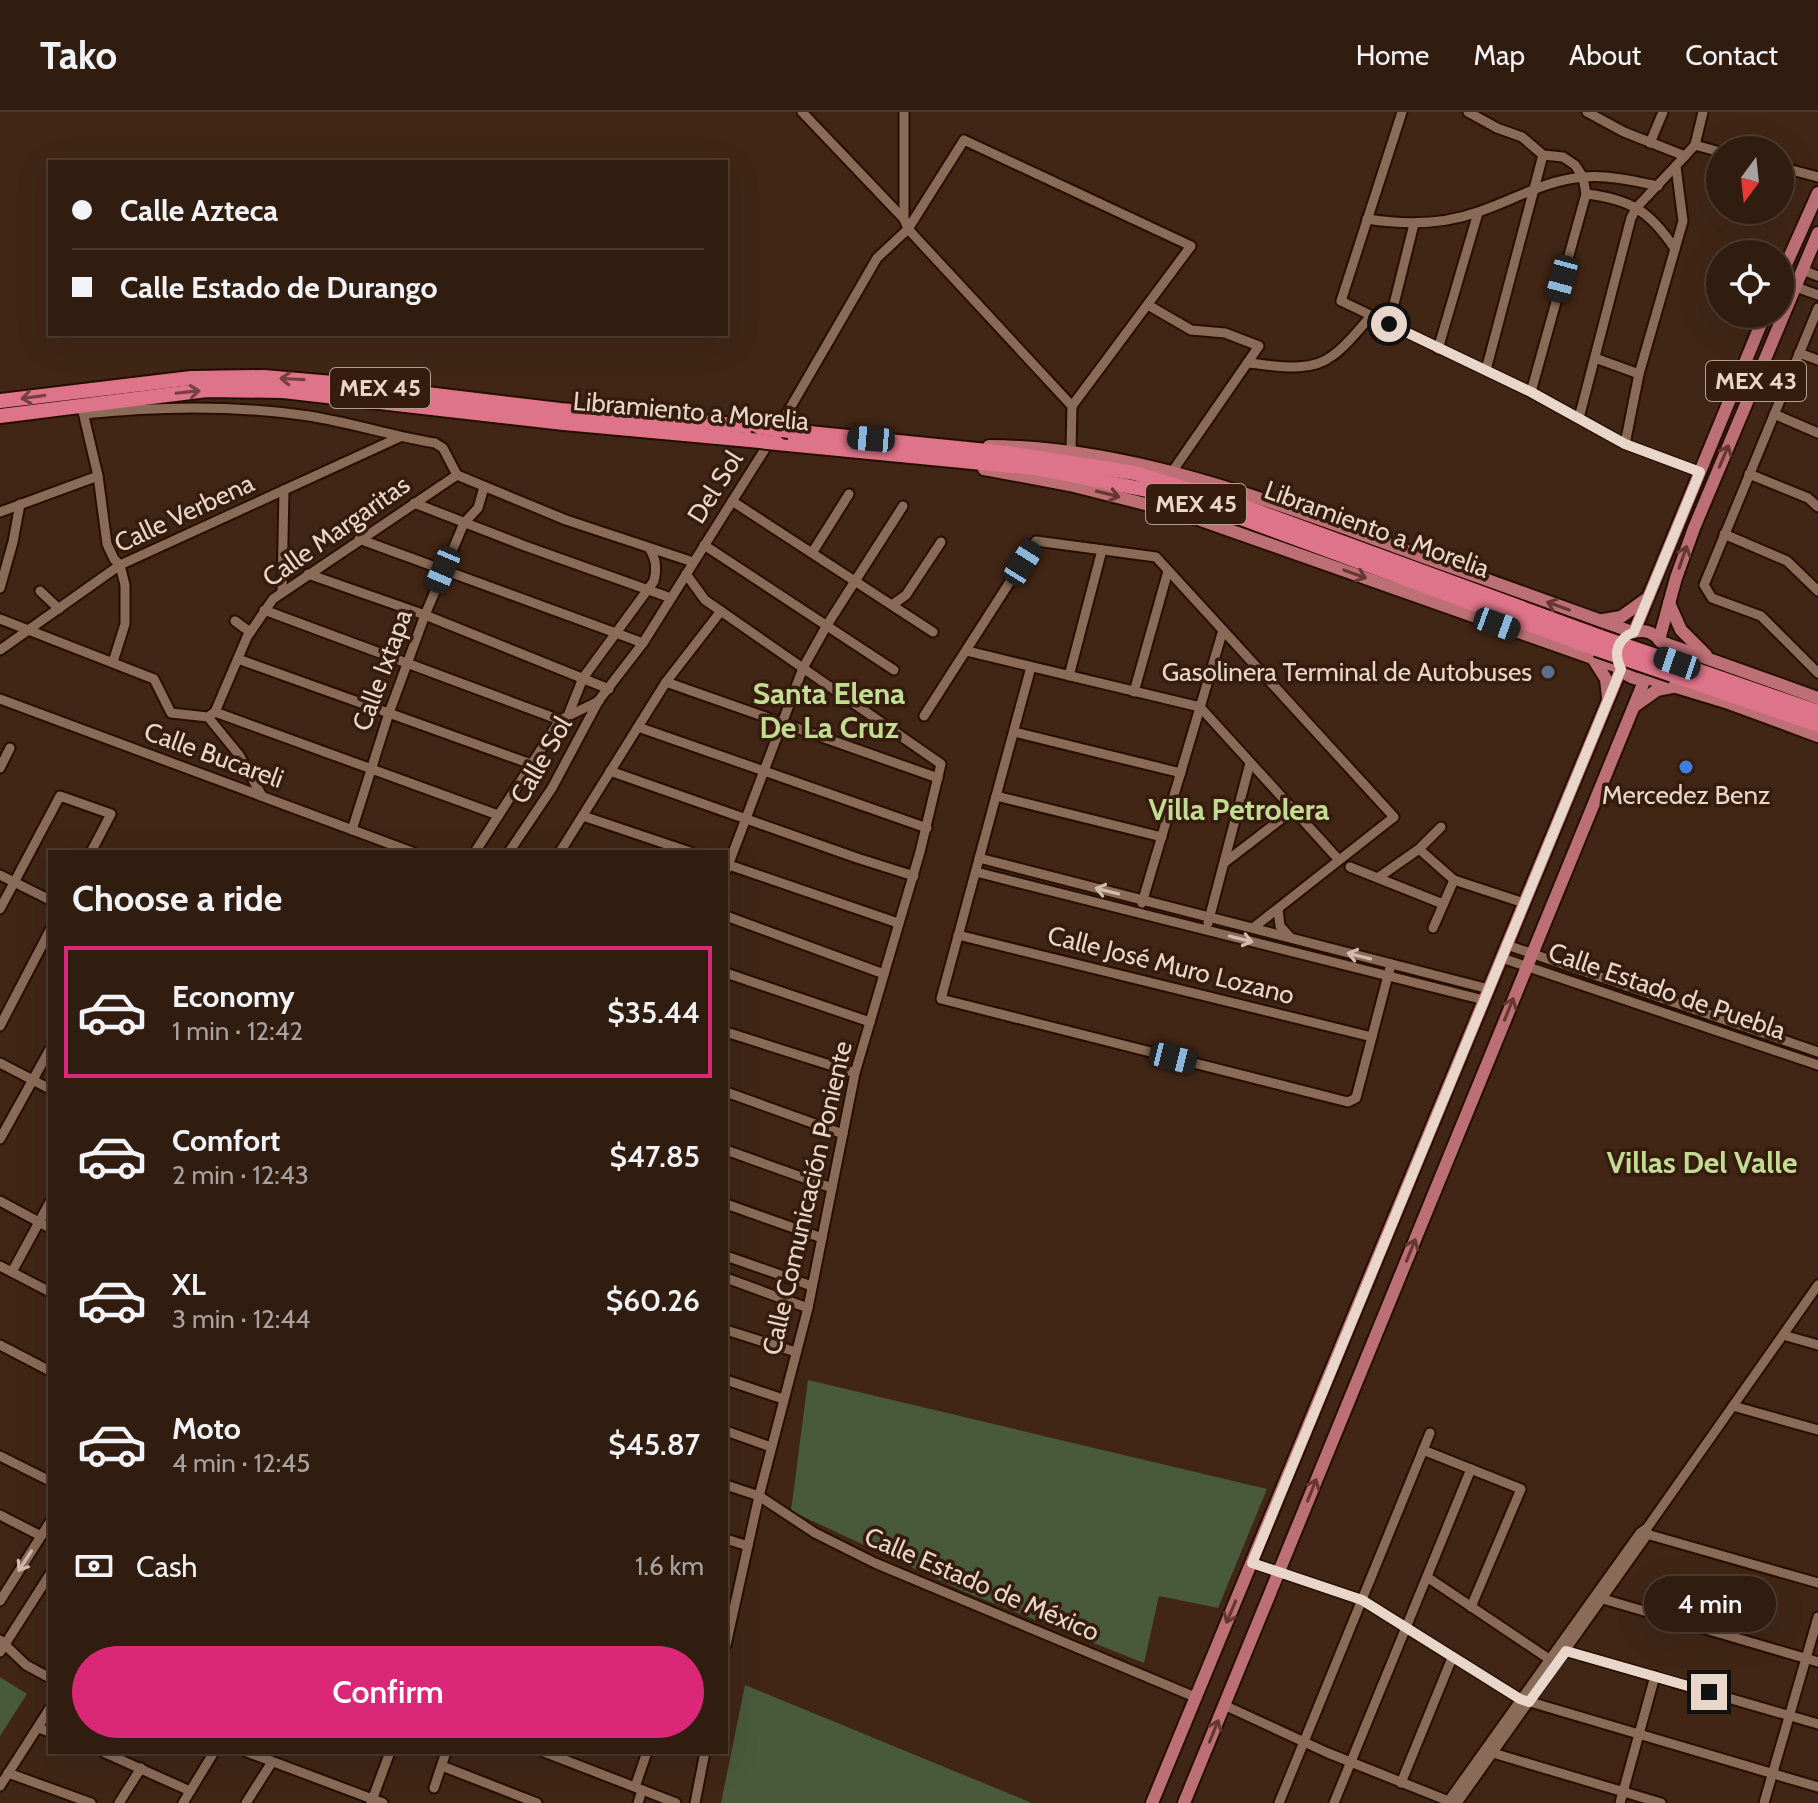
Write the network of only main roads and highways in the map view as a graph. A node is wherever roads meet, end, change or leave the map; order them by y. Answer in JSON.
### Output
{"nodes":[{"id":1,"x":1818,"y":193,"type":"edge"},
{"id":2,"x":1818,"y":233,"type":"edge"},
{"id":3,"x":1794,"y":247,"type":"edge"},
{"id":4,"x":1802,"y":270,"type":"junction"},
{"id":5,"x":1794,"y":277,"type":"edge"},
{"id":6,"x":1759,"y":328,"type":"edge"},
{"id":7,"x":0,"y":401,"type":"edge"},
{"id":8,"x":0,"y":416,"type":"edge"},
{"id":9,"x":926,"y":445,"type":"junction"},
{"id":10,"x":1649,"y":597,"type":"junction"},
{"id":11,"x":1669,"y":603,"type":"junction"},
{"id":12,"x":1596,"y":620,"type":"junction"},
{"id":13,"x":1633,"y":632,"type":"junction"},
{"id":14,"x":1660,"y":641,"type":"junction"},
{"id":15,"x":1596,"y":648,"type":"junction"},
{"id":16,"x":1726,"y":665,"type":"junction"},
{"id":17,"x":1621,"y":669,"type":"junction"},
{"id":18,"x":1674,"y":675,"type":"junction"},
{"id":19,"x":1646,"y":678,"type":"junction"},
{"id":20,"x":1818,"y":698,"type":"edge"},
{"id":21,"x":1605,"y":708,"type":"junction"},
{"id":22,"x":1818,"y":712,"type":"edge"},
{"id":23,"x":1628,"y":718,"type":"junction"},
{"id":24,"x":1818,"y":725,"type":"edge"},
{"id":25,"x":1818,"y":736,"type":"edge"},
{"id":26,"x":1152,"y":1803,"type":"edge"},
{"id":27,"x":1184,"y":1803,"type":"edge"}],
"edges":[{"from":1,"to":3,"type":"main road"},
{"from":2,"to":4,"type":"main road","number":"MEX 43"},
{"from":4,"to":5,"type":"main road"},
{"from":11,"to":4,"type":"main road","number":"MEX 43","one_way":true},
{"from":6,"to":10,"type":"main road","number":"MEX 43"},
{"from":9,"to":7,"type":"highway","name":"Libramiento a Morelia","number":"MEX 45","one_way":true,"bridge":true},
{"from":8,"to":15,"type":"highway","name":"Libramiento a Morelia","number":"MEX 45","one_way":true,"bridge":true},
{"from":12,"to":9,"type":"main road","one_way":true},
{"from":9,"to":15,"type":"highway","name":"Libramiento a Morelia","number":"MEX 45"},
{"from":10,"to":12,"type":"main road"},
{"from":10,"to":13,"type":"main road","number":"MEX 43"},
{"from":11,"to":14,"type":"main road","number":"MEX 43"},
{"from":11,"to":16,"type":"main road"},
{"from":12,"to":13,"type":"main road"},
{"from":13,"to":14,"type":"main road"},
{"from":13,"to":17,"type":"main road","number":"MEX 43"},
{"from":14,"to":16,"type":"main road"},
{"from":14,"to":19,"type":"main road","number":"MEX 43"},
{"from":15,"to":17,"type":"main road"},
{"from":15,"to":18,"type":"highway","name":"Libramiento a Morelia","number":"MEX 45","bridge":true},
{"from":15,"to":21,"type":"main road"},
{"from":16,"to":20,"type":"main road"},
{"from":17,"to":19,"type":"main road"},
{"from":17,"to":21,"type":"main road","number":"MEX 43"},
{"from":18,"to":19,"type":"main road"},
{"from":18,"to":22,"type":"highway","name":"Libramiento a Morelia","number":"MEX 45"},
{"from":18,"to":23,"type":"main road"},
{"from":18,"to":24,"type":"highway","name":"Libramiento a Morelia","number":"MEX 45"},
{"from":18,"to":25,"type":"main road"},
{"from":19,"to":23,"type":"main road","number":"MEX 43"},
{"from":21,"to":23,"type":"main road"},
{"from":21,"to":26,"type":"main road","number":"MEX 43","one_way":true},
{"from":27,"to":23,"type":"main road","number":"MEX 43","one_way":true}]}
